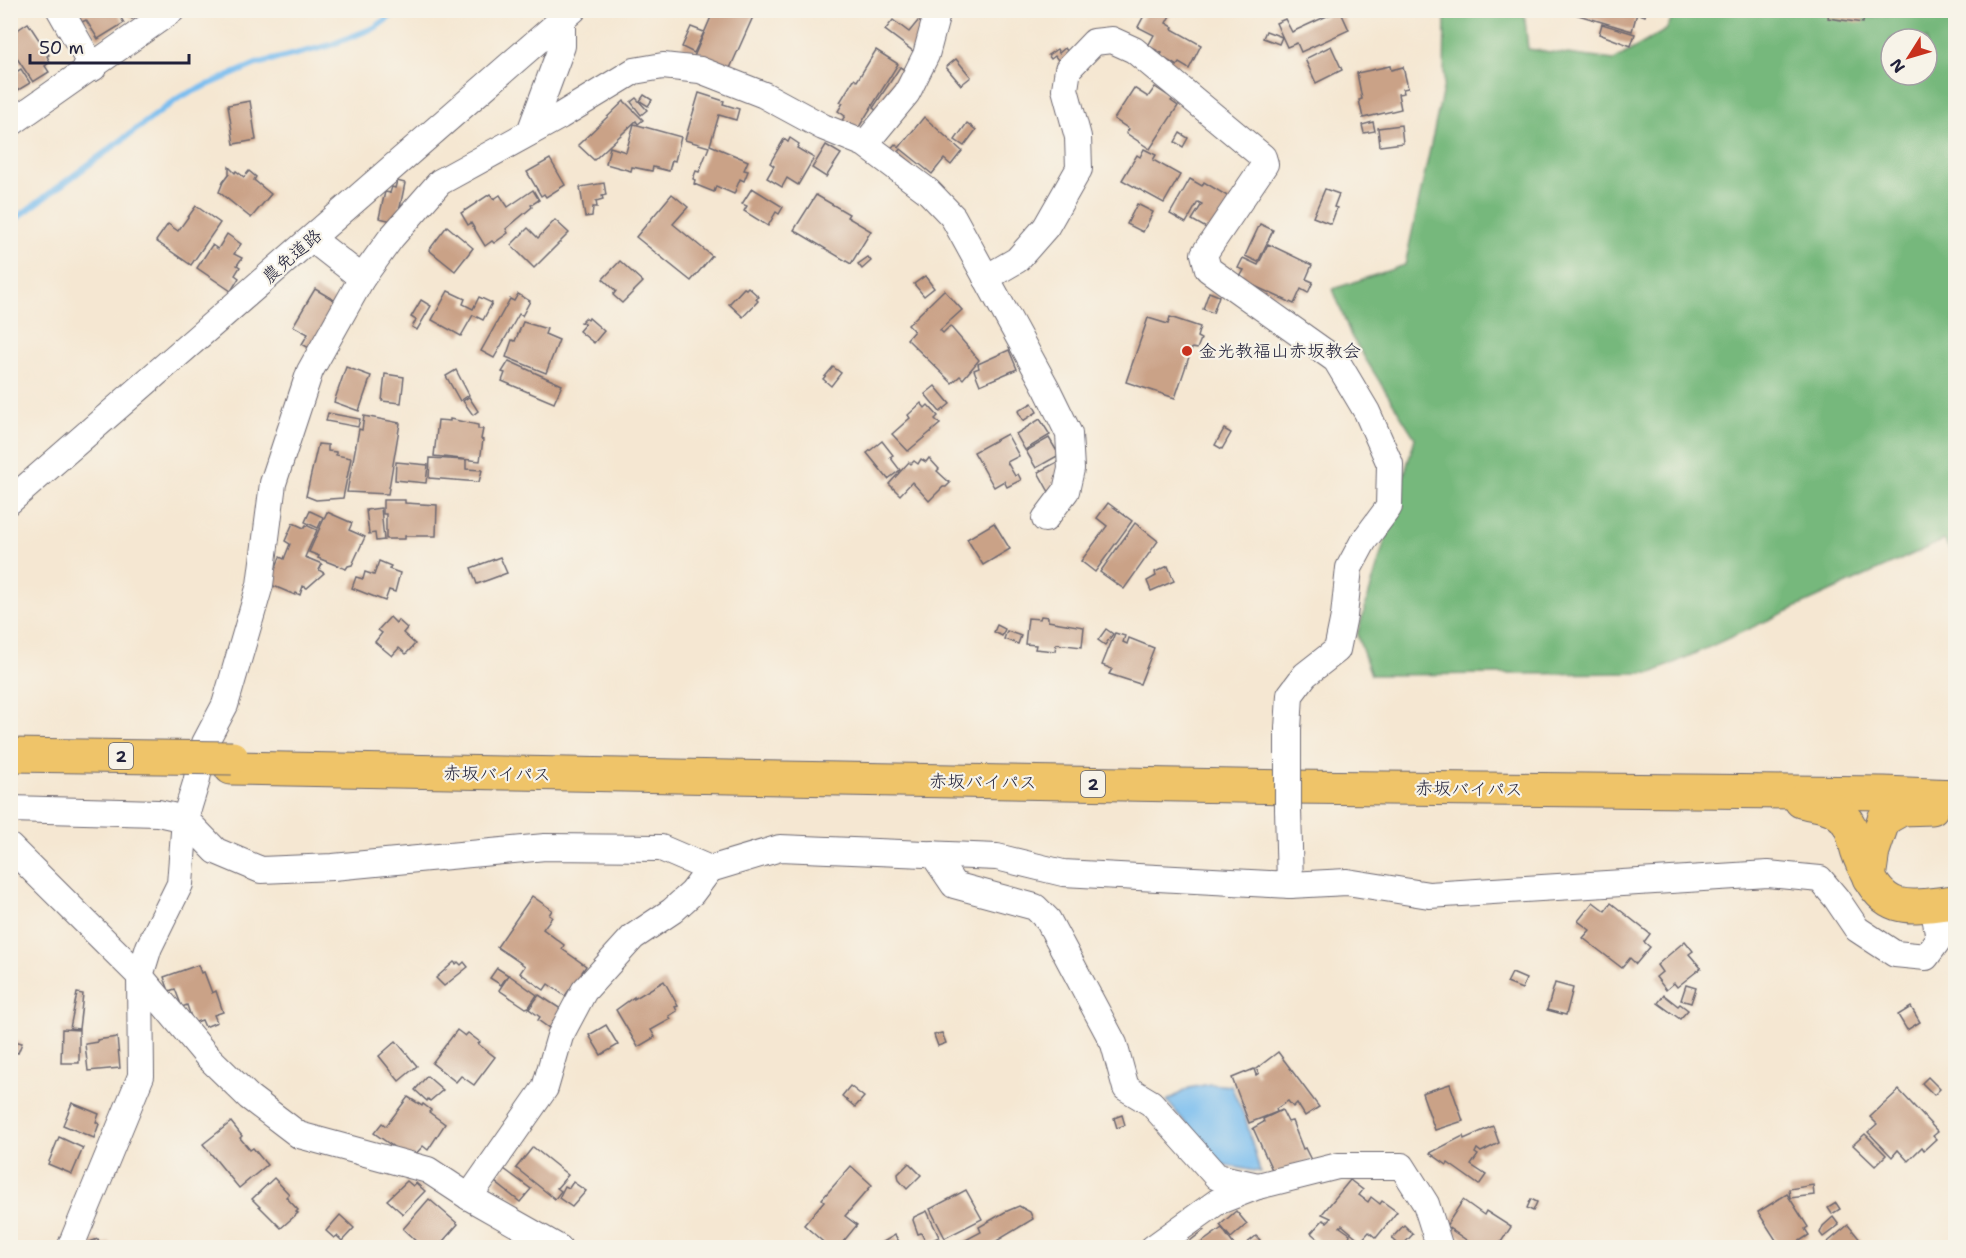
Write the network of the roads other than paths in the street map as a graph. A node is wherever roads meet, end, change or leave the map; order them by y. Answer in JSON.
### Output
{"nodes":[{"id":1,"x":60,"y":10,"type":"edge"},
{"id":2,"x":172,"y":10,"type":"edge"},
{"id":3,"x":938,"y":10,"type":"edge"},
{"id":4,"x":568,"y":15,"type":"edge"},
{"id":5,"x":93,"y":68,"type":"junction"},
{"id":6,"x":10,"y":124,"type":"edge"},
{"id":7,"x":530,"y":132,"type":"junction"},
{"id":8,"x":865,"y":144,"type":"junction"},
{"id":9,"x":312,"y":239,"type":"junction"},
{"id":10,"x":362,"y":278,"type":"junction"},
{"id":11,"x":986,"y":278,"type":"junction"},
{"id":12,"x":10,"y":501,"type":"edge"},
{"id":13,"x":1045,"y":519,"type":"dead end"},
{"id":14,"x":10,"y":740,"type":"edge"},
{"id":15,"x":10,"y":755,"type":"edge"},
{"id":16,"x":223,"y":757,"type":"junction"},
{"id":17,"x":10,"y":766,"type":"edge"},
{"id":18,"x":1956,"y":776,"type":"edge"},
{"id":19,"x":1867,"y":784,"type":"junction"},
{"id":20,"x":1956,"y":786,"type":"edge"},
{"id":21,"x":1773,"y":794,"type":"junction"},
{"id":22,"x":1956,"y":796,"type":"edge"},
{"id":23,"x":10,"y":809,"type":"edge"},
{"id":24,"x":1956,"y":809,"type":"edge"},
{"id":25,"x":185,"y":819,"type":"junction"},
{"id":26,"x":10,"y":848,"type":"edge"},
{"id":27,"x":933,"y":854,"type":"junction"},
{"id":28,"x":710,"y":869,"type":"junction"},
{"id":29,"x":1869,"y":878,"type":"junction"},
{"id":30,"x":1290,"y":885,"type":"junction"},
{"id":31,"x":1944,"y":903,"type":"edge"},
{"id":32,"x":140,"y":976,"type":"junction"},
{"id":33,"x":1258,"y":1186,"type":"junction"},
{"id":34,"x":469,"y":1197,"type":"junction"},
{"id":35,"x":70,"y":1248,"type":"edge"},
{"id":36,"x":559,"y":1248,"type":"edge"},
{"id":37,"x":1153,"y":1248,"type":"edge"},
{"id":38,"x":1440,"y":1248,"type":"edge"}],
"edges":[{"from":1,"to":5,"type":"street"},
{"from":2,"to":5,"type":"street"},
{"from":3,"to":8,"type":"street"},
{"from":4,"to":7,"type":"street"},
{"from":4,"to":9,"type":"street","name":"農免道路"},
{"from":5,"to":6,"type":"street"},
{"from":7,"to":8,"type":"street"},
{"from":7,"to":10,"type":"street"},
{"from":8,"to":11,"type":"street"},
{"from":9,"to":10,"type":"street"},
{"from":9,"to":12,"type":"street","name":"農免道路"},
{"from":10,"to":16,"type":"street"},
{"from":11,"to":13,"type":"street"},
{"from":11,"to":30,"type":"street","bridge":true},
{"from":14,"to":16,"type":"street"},
{"from":15,"to":16,"type":"highway","name":"赤坂バイパス","number":"2","bridge":true},
{"from":16,"to":17,"type":"highway","name":"赤坂バイパス","number":"2"},
{"from":16,"to":19,"type":"highway","name":"赤坂バイパス","number":"2"},
{"from":16,"to":21,"type":"highway","name":"赤坂バイパス","number":"2"},
{"from":16,"to":25,"type":"street"},
{"from":18,"to":19,"type":"highway"},
{"from":19,"to":20,"type":"highway","name":"赤坂バイパス","number":"2"},
{"from":21,"to":22,"type":"highway","name":"赤坂バイパス","number":"2"},
{"from":21,"to":29,"type":"highway"},
{"from":23,"to":25,"type":"street"},
{"from":24,"to":29,"type":"highway"},
{"from":25,"to":28,"type":"street"},
{"from":25,"to":32,"type":"street"},
{"from":26,"to":32,"type":"street"},
{"from":27,"to":28,"type":"street"},
{"from":27,"to":30,"type":"street"},
{"from":27,"to":33,"type":"street"},
{"from":28,"to":34,"type":"street"},
{"from":29,"to":31,"type":"highway"},
{"from":30,"to":31,"type":"street"},
{"from":32,"to":34,"type":"street"},
{"from":32,"to":35,"type":"street"},
{"from":33,"to":37,"type":"street"},
{"from":33,"to":38,"type":"street"},
{"from":34,"to":36,"type":"street"}]}
